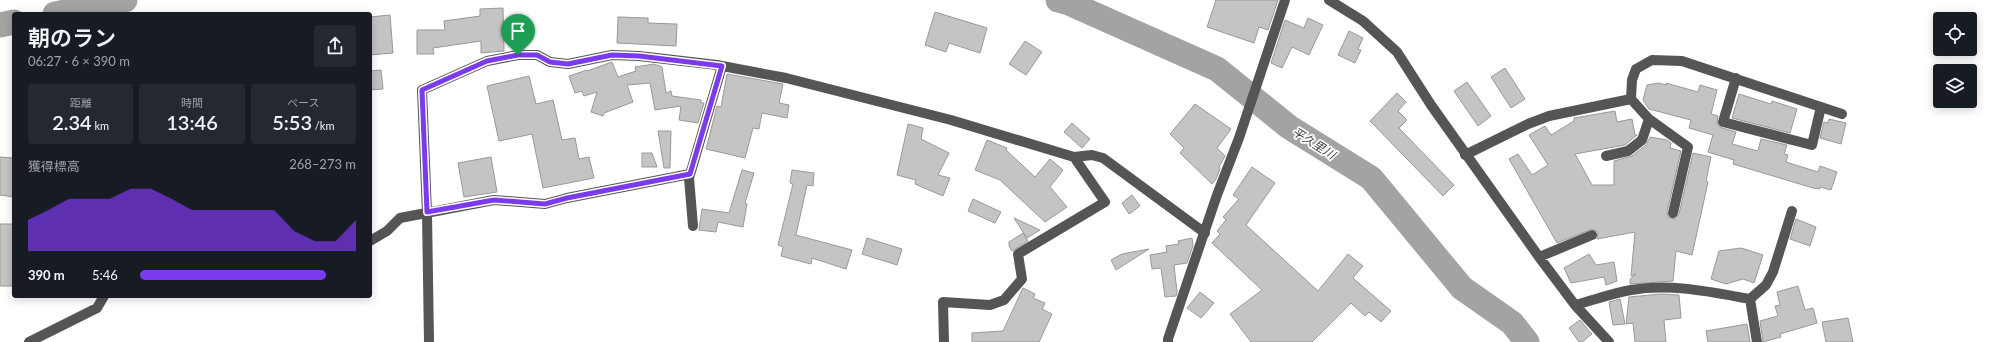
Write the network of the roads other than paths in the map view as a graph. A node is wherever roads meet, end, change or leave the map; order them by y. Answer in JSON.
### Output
{"nodes":[{"id":1,"x":1285,"y":0,"type":"edge"},
{"id":2,"x":1329,"y":0,"type":"edge"},
{"id":3,"x":722,"y":66,"type":"junction"},
{"id":4,"x":1736,"y":78,"type":"junction"},
{"id":5,"x":1631,"y":99,"type":"junction"},
{"id":6,"x":1822,"y":107,"type":"junction"},
{"id":7,"x":1842,"y":114,"type":"dead end"},
{"id":8,"x":1649,"y":119,"type":"junction"},
{"id":9,"x":1465,"y":154,"type":"junction"},
{"id":10,"x":1606,"y":156,"type":"dead end"},
{"id":11,"x":1074,"y":157,"type":"junction"},
{"id":12,"x":690,"y":174,"type":"junction"},
{"id":13,"x":1792,"y":211,"type":"dead end"},
{"id":14,"x":427,"y":212,"type":"junction"},
{"id":15,"x":1673,"y":213,"type":"dead end"},
{"id":16,"x":693,"y":226,"type":"dead end"},
{"id":17,"x":1205,"y":233,"type":"junction"},
{"id":18,"x":1592,"y":235,"type":"dead end"},
{"id":19,"x":372,"y":239,"type":"edge"},
{"id":20,"x":1539,"y":257,"type":"junction"},
{"id":21,"x":103,"y":298,"type":"edge"},
{"id":22,"x":1750,"y":299,"type":"junction"},
{"id":23,"x":1575,"y":304,"type":"junction"},
{"id":24,"x":29,"y":342,"type":"edge"},
{"id":25,"x":429,"y":342,"type":"edge"},
{"id":26,"x":944,"y":342,"type":"edge"},
{"id":27,"x":1168,"y":342,"type":"edge"},
{"id":28,"x":1609,"y":342,"type":"edge"},
{"id":29,"x":1757,"y":342,"type":"edge"}],
"edges":[{"from":1,"to":17,"type":"street"},
{"from":2,"to":9,"type":"street"},
{"from":3,"to":11,"type":"street"},
{"from":3,"to":12,"type":"street"},
{"from":3,"to":14,"type":"street"},
{"from":4,"to":5,"type":"street"},
{"from":4,"to":6,"type":"street"},
{"from":4,"to":6,"type":"street"},
{"from":5,"to":8,"type":"street"},
{"from":5,"to":9,"type":"street"},
{"from":6,"to":7,"type":"street"},
{"from":8,"to":10,"type":"street"},
{"from":8,"to":15,"type":"street"},
{"from":9,"to":20,"type":"street"},
{"from":11,"to":17,"type":"street"},
{"from":11,"to":26,"type":"street"},
{"from":12,"to":14,"type":"street"},
{"from":12,"to":16,"type":"street"},
{"from":13,"to":22,"type":"street"},
{"from":14,"to":19,"type":"street"},
{"from":14,"to":25,"type":"street"},
{"from":17,"to":27,"type":"street"},
{"from":18,"to":20,"type":"street"},
{"from":20,"to":23,"type":"street"},
{"from":21,"to":24,"type":"street"},
{"from":22,"to":23,"type":"street"},
{"from":22,"to":29,"type":"street"},
{"from":23,"to":28,"type":"street"}]}
